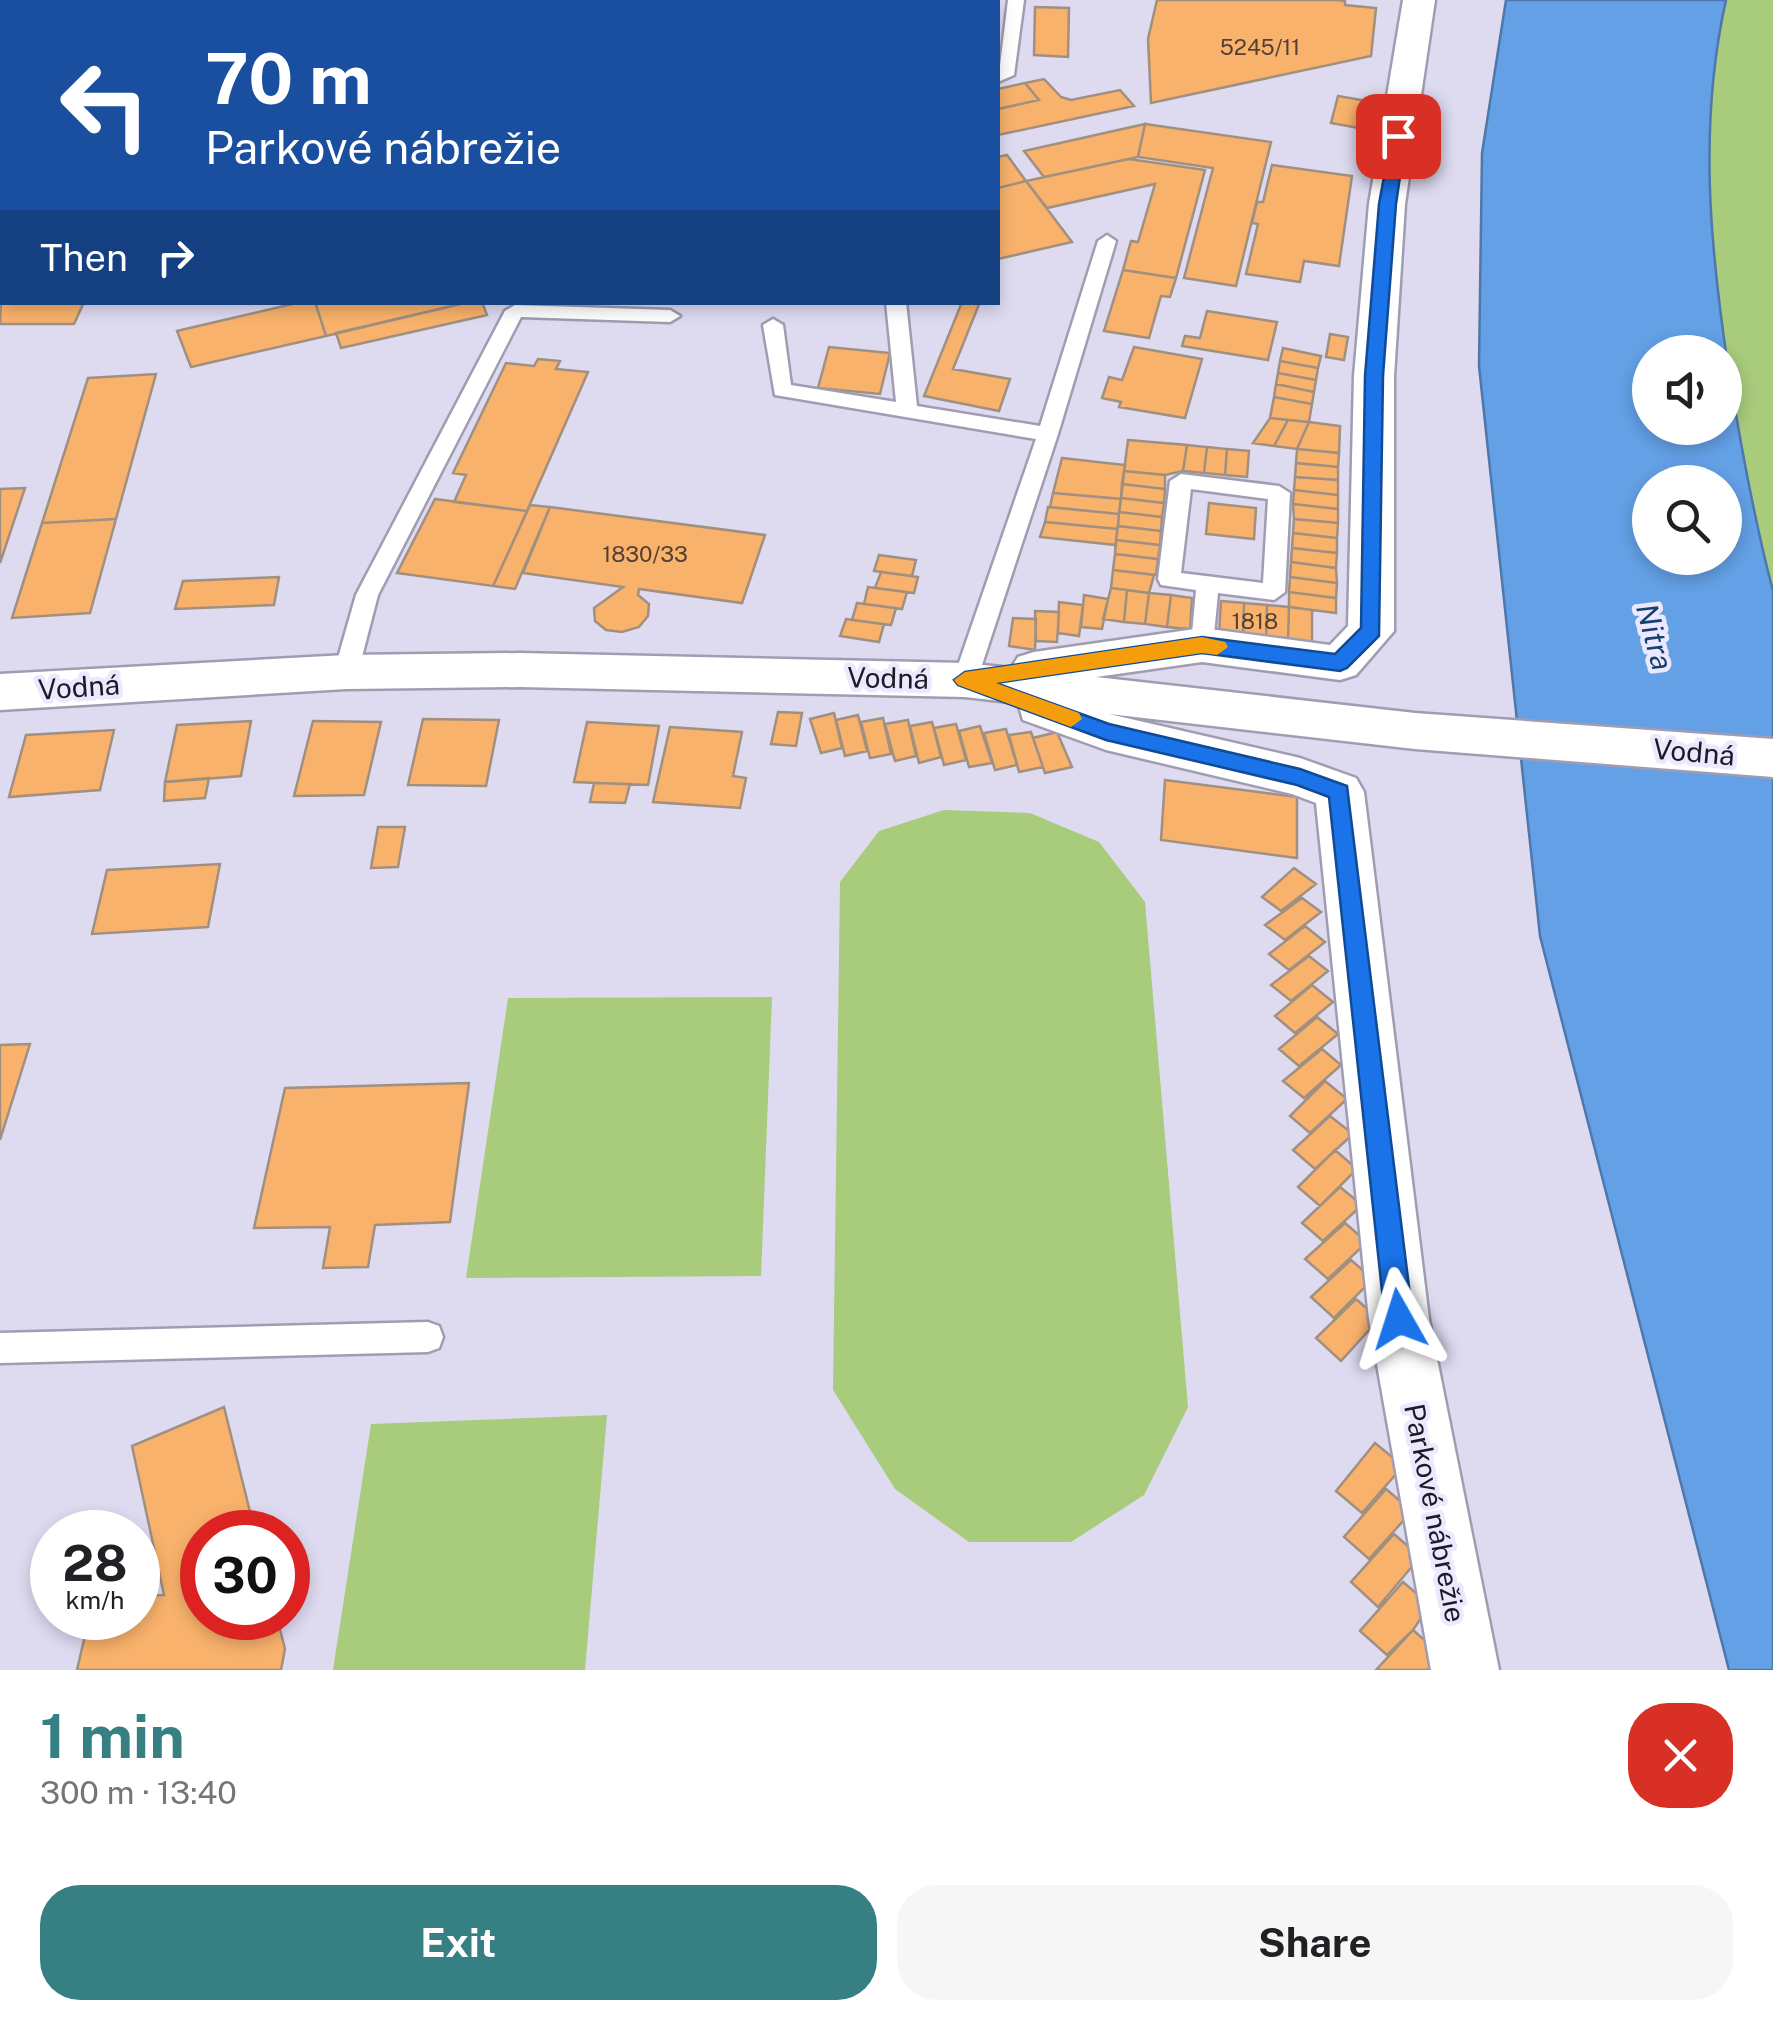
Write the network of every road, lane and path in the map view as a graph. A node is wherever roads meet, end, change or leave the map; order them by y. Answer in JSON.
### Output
{"nodes":[{"id":1,"x":1016,"y":0,"type":"edge"},
{"id":2,"x":1419,"y":0,"type":"edge"},
{"id":3,"x":1004,"y":36,"type":"edge"},
{"id":4,"x":1000,"y":76,"type":"edge"},
{"id":5,"x":1107,"y":241,"type":"dead end"},
{"id":6,"x":896,"y":305,"type":"edge"},
{"id":7,"x":670,"y":316,"type":"dead end"},
{"id":8,"x":773,"y":326,"type":"dead end"},
{"id":9,"x":907,"y":411,"type":"junction"},
{"id":10,"x":1048,"y":434,"type":"junction"},
{"id":11,"x":1208,"y":584,"type":"junction"},
{"id":12,"x":1202,"y":645,"type":"junction"},
{"id":13,"x":346,"y":672,"type":"junction"},
{"id":14,"x":965,"y":680,"type":"junction"},
{"id":15,"x":0,"y":692,"type":"edge"},
{"id":16,"x":1773,"y":758,"type":"edge"},
{"id":17,"x":428,"y":1338,"type":"dead end"},
{"id":18,"x":0,"y":1348,"type":"edge"},
{"id":19,"x":1464,"y":1670,"type":"edge"}],
"edges":[{"from":1,"to":3,"type":"lane"},
{"from":2,"to":12,"type":"street"},
{"from":3,"to":4,"type":"lane"},
{"from":5,"to":10,"type":"lane"},
{"from":6,"to":9,"type":"lane"},
{"from":7,"to":13,"type":"lane"},
{"from":8,"to":9,"type":"lane"},
{"from":9,"to":10,"type":"lane"},
{"from":10,"to":14,"type":"lane"},
{"from":11,"to":11,"type":"lane"},
{"from":11,"to":12,"type":"lane"},
{"from":12,"to":14,"type":"street"},
{"from":13,"to":14,"type":"street","name":"Vodná"},
{"from":13,"to":15,"type":"street","name":"Vodná"},
{"from":14,"to":16,"type":"street","name":"Vodná"},
{"from":14,"to":19,"type":"street","name":"Parkové nábrežie"},
{"from":17,"to":18,"type":"lane"}]}
